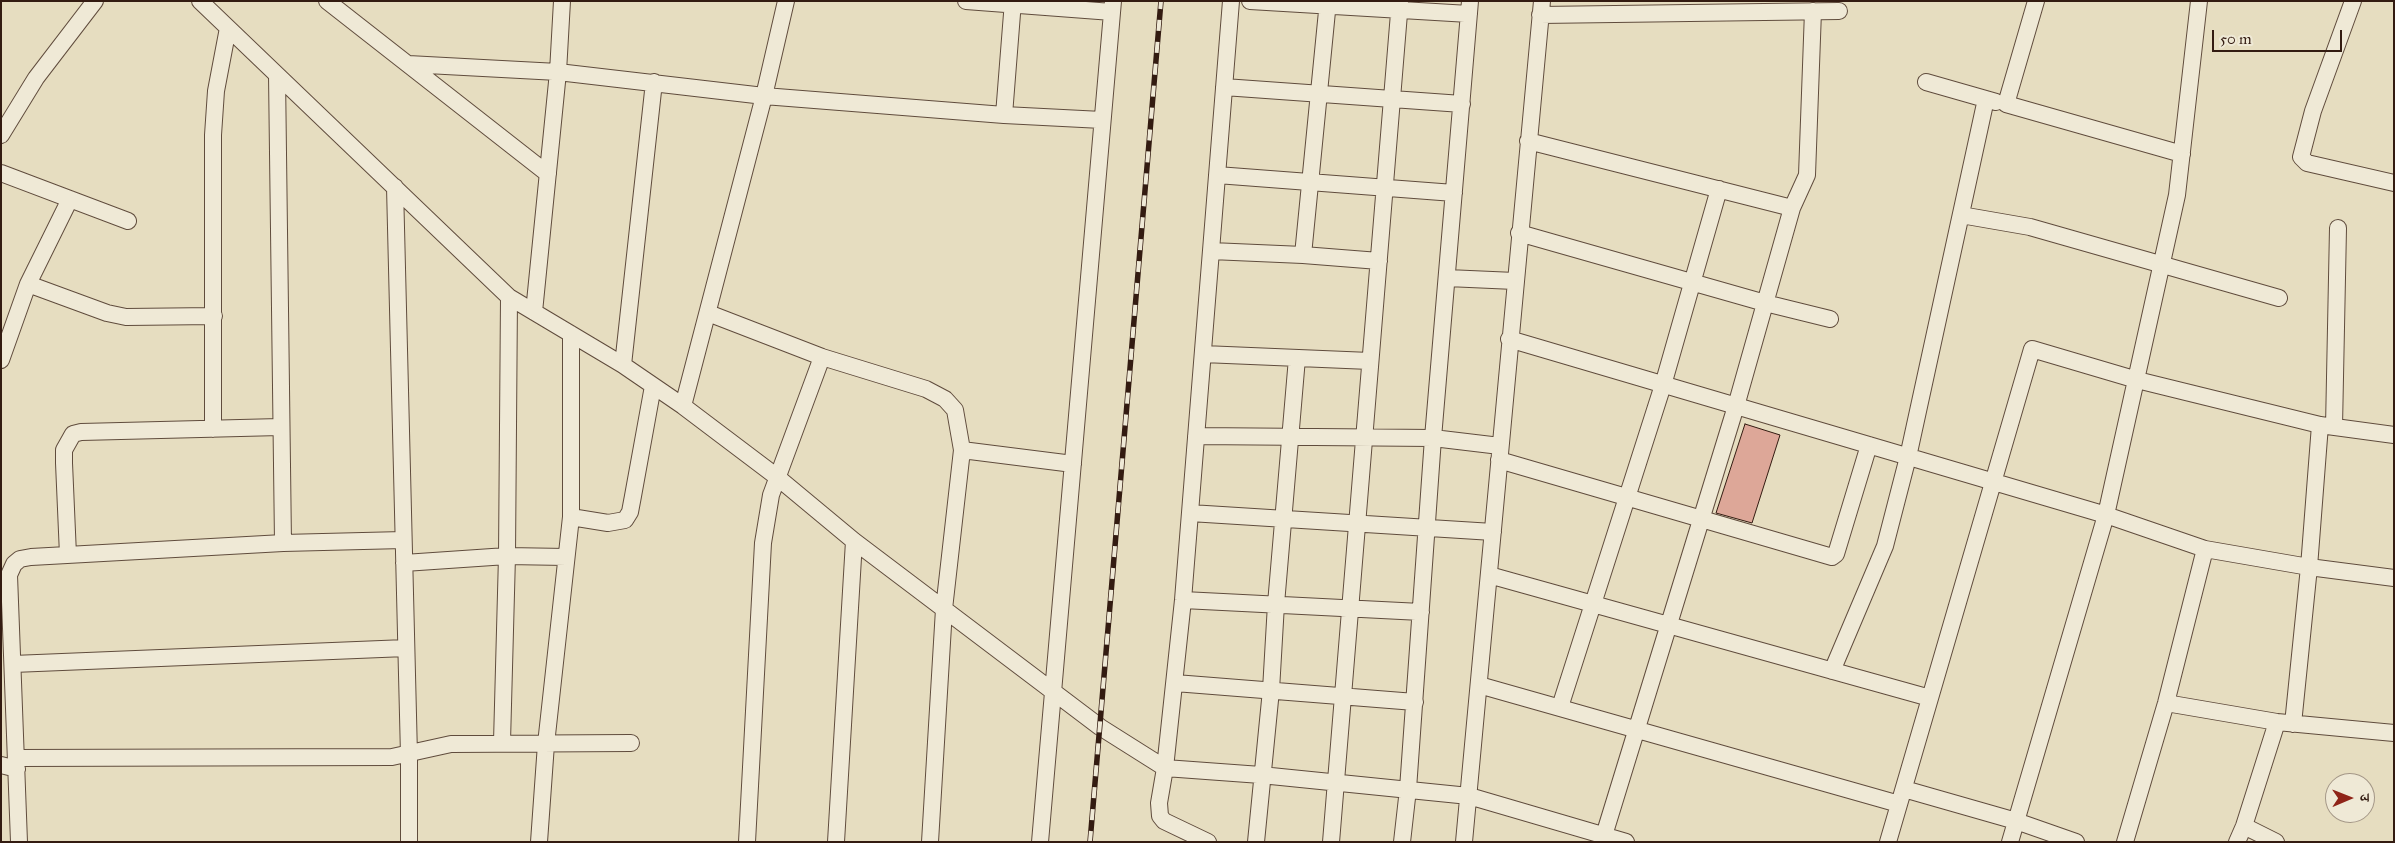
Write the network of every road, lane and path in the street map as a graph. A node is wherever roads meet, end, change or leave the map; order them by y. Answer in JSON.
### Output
{"nodes":[{"id":1,"x":95,"y":1,"type":"edge"},
{"id":2,"x":327,"y":1,"type":"edge"},
{"id":3,"x":562,"y":1,"type":"edge"},
{"id":4,"x":786,"y":1,"type":"edge"},
{"id":5,"x":966,"y":1,"type":"edge"},
{"id":6,"x":1231,"y":1,"type":"edge"},
{"id":7,"x":1250,"y":1,"type":"edge"},
{"id":8,"x":2036,"y":1,"type":"edge"},
{"id":9,"x":2199,"y":1,"type":"edge"},
{"id":10,"x":2353,"y":1,"type":"edge"},
{"id":11,"x":201,"y":2,"type":"edge"},
{"id":12,"x":1013,"y":3,"type":"edge"},
{"id":13,"x":1328,"y":4,"type":"edge"},
{"id":14,"x":1400,"y":6,"type":"edge"},
{"id":15,"x":1113,"y":7,"type":"edge"},
{"id":16,"x":1470,"y":8,"type":"edge"},
{"id":17,"x":1541,"y":8,"type":"edge"},
{"id":18,"x":1813,"y":11,"type":"junction"},
{"id":19,"x":1839,"y":11,"type":"dead end"},
{"id":20,"x":228,"y":28,"type":"junction"},
{"id":21,"x":408,"y":64,"type":"junction"},
{"id":22,"x":558,"y":72,"type":"junction"},
{"id":23,"x":278,"y":75,"type":"junction"},
{"id":24,"x":654,"y":82,"type":"junction"},
{"id":25,"x":1926,"y":82,"type":"dead end"},
{"id":26,"x":1224,"y":87,"type":"junction"},
{"id":27,"x":1319,"y":94,"type":"junction"},
{"id":28,"x":764,"y":96,"type":"junction"},
{"id":29,"x":1392,"y":99,"type":"junction"},
{"id":30,"x":1986,"y":99,"type":"junction"},
{"id":31,"x":1462,"y":104,"type":"junction"},
{"id":32,"x":2006,"y":104,"type":"junction"},
{"id":33,"x":1004,"y":115,"type":"junction"},
{"id":34,"x":1102,"y":120,"type":"junction"},
{"id":35,"x":1,"y":135,"type":"edge"},
{"id":36,"x":1528,"y":141,"type":"junction"},
{"id":37,"x":2182,"y":154,"type":"junction"},
{"id":38,"x":1,"y":173,"type":"edge"},
{"id":39,"x":548,"y":174,"type":"junction"},
{"id":40,"x":1217,"y":175,"type":"junction"},
{"id":41,"x":1310,"y":182,"type":"junction"},
{"id":42,"x":2394,"y":184,"type":"edge"},
{"id":43,"x":395,"y":186,"type":"junction"},
{"id":44,"x":1384,"y":188,"type":"junction"},
{"id":45,"x":1719,"y":189,"type":"junction"},
{"id":46,"x":1454,"y":192,"type":"junction"},
{"id":47,"x":70,"y":199,"type":"junction"},
{"id":48,"x":1792,"y":208,"type":"junction"},
{"id":49,"x":1961,"y":215,"type":"junction"},
{"id":50,"x":128,"y":221,"type":"dead end"},
{"id":51,"x":2338,"y":228,"type":"dead end"},
{"id":52,"x":1520,"y":232,"type":"junction"},
{"id":53,"x":1210,"y":251,"type":"junction"},
{"id":54,"x":1303,"y":255,"type":"junction"},
{"id":55,"x":1378,"y":262,"type":"junction"},
{"id":56,"x":2162,"y":266,"type":"junction"},
{"id":57,"x":1447,"y":278,"type":"junction"},
{"id":58,"x":1515,"y":281,"type":"junction"},
{"id":59,"x":1692,"y":282,"type":"junction"},
{"id":60,"x":28,"y":284,"type":"junction"},
{"id":61,"x":509,"y":297,"type":"junction"},
{"id":62,"x":2279,"y":298,"type":"dead end"},
{"id":63,"x":1765,"y":303,"type":"junction"},
{"id":64,"x":534,"y":312,"type":"junction"},
{"id":65,"x":708,"y":313,"type":"junction"},
{"id":66,"x":214,"y":316,"type":"junction"},
{"id":67,"x":1830,"y":318,"type":"dead end"},
{"id":68,"x":571,"y":334,"type":"junction"},
{"id":69,"x":1510,"y":339,"type":"junction"},
{"id":70,"x":1202,"y":354,"type":"junction"},
{"id":71,"x":822,"y":357,"type":"junction"},
{"id":72,"x":1298,"y":358,"type":"junction"},
{"id":73,"x":1,"y":360,"type":"edge"},
{"id":74,"x":1370,"y":361,"type":"junction"},
{"id":75,"x":623,"y":365,"type":"junction"},
{"id":76,"x":2137,"y":380,"type":"junction"},
{"id":77,"x":1663,"y":385,"type":"junction"},
{"id":78,"x":653,"y":386,"type":"junction"},
{"id":79,"x":683,"y":406,"type":"junction"},
{"id":80,"x":1736,"y":406,"type":"junction"},
{"id":81,"x":2327,"y":426,"type":"junction"},
{"id":82,"x":280,"y":427,"type":"junction"},
{"id":83,"x":213,"y":429,"type":"junction"},
{"id":84,"x":2394,"y":435,"type":"edge"},
{"id":85,"x":1196,"y":436,"type":"junction"},
{"id":86,"x":1291,"y":437,"type":"junction"},
{"id":87,"x":1364,"y":437,"type":"junction"},
{"id":88,"x":1433,"y":438,"type":"junction"},
{"id":89,"x":1869,"y":445,"type":"junction"},
{"id":90,"x":962,"y":450,"type":"junction"},
{"id":91,"x":1499,"y":453,"type":"junction"},
{"id":92,"x":1908,"y":457,"type":"junction"},
{"id":93,"x":1073,"y":464,"type":"junction"},
{"id":94,"x":777,"y":477,"type":"junction"},
{"id":95,"x":1994,"y":482,"type":"junction"},
{"id":96,"x":1627,"y":497,"type":"junction"},
{"id":97,"x":1190,"y":513,"type":"junction"},
{"id":98,"x":2106,"y":515,"type":"junction"},
{"id":99,"x":571,"y":517,"type":"junction"},
{"id":100,"x":1284,"y":518,"type":"junction"},
{"id":101,"x":1702,"y":519,"type":"junction"},
{"id":102,"x":1357,"y":523,"type":"junction"},
{"id":103,"x":1427,"y":527,"type":"junction"},
{"id":104,"x":1493,"y":532,"type":"junction"},
{"id":105,"x":403,"y":540,"type":"junction"},
{"id":106,"x":854,"y":541,"type":"junction"},
{"id":107,"x":283,"y":542,"type":"junction"},
{"id":108,"x":2205,"y":549,"type":"junction"},
{"id":109,"x":68,"y":555,"type":"junction"},
{"id":110,"x":507,"y":556,"type":"junction"},
{"id":111,"x":566,"y":557,"type":"junction"},
{"id":112,"x":404,"y":563,"type":"junction"},
{"id":113,"x":2310,"y":567,"type":"junction"},
{"id":114,"x":1489,"y":575,"type":"junction"},
{"id":115,"x":2394,"y":578,"type":"edge"},
{"id":116,"x":1183,"y":600,"type":"junction"},
{"id":117,"x":1276,"y":604,"type":"junction"},
{"id":118,"x":1592,"y":604,"type":"junction"},
{"id":119,"x":1350,"y":607,"type":"junction"},
{"id":120,"x":944,"y":609,"type":"junction"},
{"id":121,"x":1421,"y":612,"type":"junction"},
{"id":122,"x":1669,"y":625,"type":"junction"},
{"id":123,"x":406,"y":648,"type":"junction"},
{"id":124,"x":13,"y":664,"type":"junction"},
{"id":125,"x":1832,"y":671,"type":"junction"},
{"id":126,"x":1175,"y":683,"type":"junction"},
{"id":127,"x":1479,"y":685,"type":"junction"},
{"id":128,"x":1052,"y":690,"type":"junction"},
{"id":129,"x":1272,"y":690,"type":"junction"},
{"id":130,"x":1342,"y":696,"type":"junction"},
{"id":131,"x":1930,"y":698,"type":"junction"},
{"id":132,"x":1414,"y":702,"type":"junction"},
{"id":133,"x":2166,"y":703,"type":"junction"},
{"id":134,"x":1560,"y":707,"type":"junction"},
{"id":135,"x":2277,"y":722,"type":"junction"},
{"id":136,"x":2293,"y":724,"type":"junction"},
{"id":137,"x":1637,"y":729,"type":"junction"},
{"id":138,"x":2394,"y":734,"type":"edge"},
{"id":139,"x":502,"y":742,"type":"junction"},
{"id":140,"x":631,"y":743,"type":"dead end"},
{"id":141,"x":546,"y":744,"type":"junction"},
{"id":142,"x":409,"y":754,"type":"junction"},
{"id":143,"x":11,"y":764,"type":"edge"},
{"id":144,"x":1166,"y":768,"type":"junction"},
{"id":145,"x":1261,"y":775,"type":"junction"},
{"id":146,"x":1336,"y":782,"type":"junction"},
{"id":147,"x":1408,"y":790,"type":"junction"},
{"id":148,"x":1469,"y":796,"type":"junction"},
{"id":149,"x":1902,"y":796,"type":"junction"},
{"id":150,"x":2016,"y":821,"type":"junction"},
{"id":151,"x":2244,"y":826,"type":"junction"},
{"id":152,"x":1603,"y":839,"type":"edge"},
{"id":153,"x":19,"y":842,"type":"edge"},
{"id":154,"x":409,"y":842,"type":"edge"},
{"id":155,"x":539,"y":842,"type":"edge"},
{"id":156,"x":747,"y":842,"type":"edge"},
{"id":157,"x":836,"y":842,"type":"edge"},
{"id":158,"x":930,"y":842,"type":"edge"},
{"id":159,"x":1040,"y":842,"type":"edge"},
{"id":160,"x":1208,"y":842,"type":"edge"},
{"id":161,"x":1256,"y":842,"type":"edge"},
{"id":162,"x":1331,"y":842,"type":"edge"},
{"id":163,"x":1402,"y":842,"type":"edge"},
{"id":164,"x":1464,"y":842,"type":"edge"},
{"id":165,"x":1626,"y":842,"type":"edge"},
{"id":166,"x":1888,"y":842,"type":"edge"},
{"id":167,"x":2010,"y":842,"type":"edge"},
{"id":168,"x":2076,"y":842,"type":"edge"},
{"id":169,"x":2125,"y":842,"type":"edge"},
{"id":170,"x":2237,"y":842,"type":"edge"},
{"id":171,"x":2276,"y":842,"type":"edge"}],
"edges":[{"from":1,"to":35,"type":"street"},
{"from":2,"to":21,"type":"street"},
{"from":3,"to":22,"type":"street"},
{"from":4,"to":28,"type":"street"},
{"from":5,"to":12,"type":"street"},
{"from":6,"to":26,"type":"street"},
{"from":7,"to":13,"type":"street"},
{"from":8,"to":32,"type":"street"},
{"from":9,"to":37,"type":"street"},
{"from":10,"to":42,"type":"street"},
{"from":11,"to":20,"type":"street"},
{"from":12,"to":15,"type":"street"},
{"from":12,"to":33,"type":"street"},
{"from":13,"to":14,"type":"street"},
{"from":13,"to":27,"type":"street"},
{"from":14,"to":16,"type":"street"},
{"from":14,"to":29,"type":"street"},
{"from":15,"to":34,"type":"street"},
{"from":16,"to":31,"type":"street"},
{"from":17,"to":18,"type":"street"},
{"from":17,"to":36,"type":"street"},
{"from":18,"to":19,"type":"street"},
{"from":18,"to":48,"type":"street"},
{"from":20,"to":23,"type":"street"},
{"from":20,"to":66,"type":"street"},
{"from":21,"to":22,"type":"street"},
{"from":21,"to":39,"type":"street"},
{"from":22,"to":24,"type":"street"},
{"from":22,"to":39,"type":"street"},
{"from":23,"to":43,"type":"street"},
{"from":23,"to":82,"type":"street"},
{"from":24,"to":28,"type":"street"},
{"from":24,"to":75,"type":"street"},
{"from":25,"to":30,"type":"street"},
{"from":26,"to":27,"type":"street"},
{"from":26,"to":40,"type":"street"},
{"from":27,"to":29,"type":"street"},
{"from":27,"to":41,"type":"street"},
{"from":28,"to":33,"type":"street"},
{"from":28,"to":65,"type":"street"},
{"from":29,"to":31,"type":"street"},
{"from":29,"to":44,"type":"street"},
{"from":30,"to":32,"type":"street"},
{"from":30,"to":49,"type":"street"},
{"from":31,"to":46,"type":"street"},
{"from":32,"to":37,"type":"street"},
{"from":33,"to":34,"type":"street"},
{"from":34,"to":93,"type":"street"},
{"from":36,"to":45,"type":"street"},
{"from":36,"to":52,"type":"street"},
{"from":37,"to":56,"type":"street"},
{"from":38,"to":47,"type":"street"},
{"from":39,"to":64,"type":"street"},
{"from":40,"to":41,"type":"street"},
{"from":40,"to":53,"type":"street"},
{"from":41,"to":44,"type":"street"},
{"from":41,"to":54,"type":"street"},
{"from":43,"to":61,"type":"street"},
{"from":43,"to":105,"type":"street"},
{"from":44,"to":46,"type":"street"},
{"from":44,"to":55,"type":"street"},
{"from":45,"to":48,"type":"street"},
{"from":45,"to":59,"type":"street"},
{"from":46,"to":57,"type":"street"},
{"from":47,"to":50,"type":"street"},
{"from":47,"to":60,"type":"street"},
{"from":48,"to":63,"type":"street"},
{"from":49,"to":56,"type":"street"},
{"from":49,"to":92,"type":"street"},
{"from":51,"to":81,"type":"street"},
{"from":52,"to":58,"type":"street"},
{"from":52,"to":59,"type":"street"},
{"from":53,"to":54,"type":"street"},
{"from":53,"to":70,"type":"street"},
{"from":54,"to":55,"type":"street"},
{"from":55,"to":74,"type":"street"},
{"from":56,"to":62,"type":"street"},
{"from":56,"to":76,"type":"street"},
{"from":57,"to":58,"type":"street"},
{"from":57,"to":88,"type":"street"},
{"from":58,"to":69,"type":"street"},
{"from":59,"to":63,"type":"street"},
{"from":59,"to":77,"type":"street"},
{"from":60,"to":66,"type":"street"},
{"from":60,"to":73,"type":"street"},
{"from":61,"to":64,"type":"street"},
{"from":61,"to":110,"type":"street"},
{"from":63,"to":67,"type":"street"},
{"from":63,"to":80,"type":"street"},
{"from":64,"to":68,"type":"street"},
{"from":65,"to":71,"type":"street"},
{"from":65,"to":79,"type":"street"},
{"from":66,"to":83,"type":"street"},
{"from":68,"to":75,"type":"street"},
{"from":68,"to":99,"type":"street"},
{"from":69,"to":77,"type":"street"},
{"from":69,"to":91,"type":"street"},
{"from":70,"to":72,"type":"street"},
{"from":70,"to":85,"type":"street"},
{"from":71,"to":90,"type":"street"},
{"from":71,"to":94,"type":"street"},
{"from":72,"to":74,"type":"street"},
{"from":72,"to":86,"type":"street"},
{"from":74,"to":87,"type":"street"},
{"from":75,"to":78,"type":"street"},
{"from":76,"to":81,"type":"street"},
{"from":76,"to":95,"type":"street"},
{"from":76,"to":98,"type":"street"},
{"from":77,"to":80,"type":"street"},
{"from":77,"to":96,"type":"street"},
{"from":78,"to":79,"type":"street"},
{"from":78,"to":99,"type":"street"},
{"from":79,"to":94,"type":"street"},
{"from":80,"to":89,"type":"street"},
{"from":80,"to":101,"type":"street"},
{"from":81,"to":84,"type":"street"},
{"from":81,"to":113,"type":"street"},
{"from":82,"to":83,"type":"street"},
{"from":82,"to":107,"type":"street"},
{"from":83,"to":109,"type":"street"},
{"from":85,"to":86,"type":"street"},
{"from":85,"to":97,"type":"street"},
{"from":86,"to":87,"type":"street"},
{"from":86,"to":100,"type":"street"},
{"from":87,"to":88,"type":"street"},
{"from":87,"to":102,"type":"street"},
{"from":88,"to":91,"type":"street"},
{"from":88,"to":103,"type":"street"},
{"from":89,"to":92,"type":"street"},
{"from":89,"to":101,"type":"street"},
{"from":90,"to":93,"type":"street"},
{"from":90,"to":120,"type":"street"},
{"from":91,"to":96,"type":"street"},
{"from":91,"to":104,"type":"street"},
{"from":92,"to":95,"type":"street"},
{"from":92,"to":125,"type":"street"},
{"from":93,"to":128,"type":"street"},
{"from":94,"to":106,"type":"street"},
{"from":94,"to":156,"type":"street"},
{"from":95,"to":98,"type":"street"},
{"from":95,"to":131,"type":"street"},
{"from":96,"to":101,"type":"street"},
{"from":96,"to":118,"type":"street"},
{"from":97,"to":100,"type":"street"},
{"from":97,"to":116,"type":"street"},
{"from":98,"to":108,"type":"street"},
{"from":98,"to":150,"type":"street"},
{"from":99,"to":111,"type":"street"},
{"from":100,"to":102,"type":"street"},
{"from":100,"to":117,"type":"street"},
{"from":101,"to":122,"type":"street"},
{"from":102,"to":103,"type":"street"},
{"from":102,"to":119,"type":"street"},
{"from":103,"to":104,"type":"street"},
{"from":103,"to":121,"type":"street"},
{"from":104,"to":114,"type":"street"},
{"from":105,"to":107,"type":"street"},
{"from":105,"to":112,"type":"street"},
{"from":106,"to":120,"type":"street"},
{"from":106,"to":157,"type":"street"},
{"from":107,"to":109,"type":"street"},
{"from":108,"to":113,"type":"street"},
{"from":108,"to":133,"type":"street"},
{"from":109,"to":124,"type":"street"},
{"from":110,"to":111,"type":"street"},
{"from":110,"to":112,"type":"street"},
{"from":110,"to":139,"type":"street"},
{"from":111,"to":141,"type":"street"},
{"from":112,"to":123,"type":"street"},
{"from":113,"to":115,"type":"street"},
{"from":113,"to":136,"type":"street"},
{"from":114,"to":118,"type":"street"},
{"from":114,"to":127,"type":"street"},
{"from":116,"to":117,"type":"street"},
{"from":116,"to":126,"type":"street"},
{"from":117,"to":119,"type":"street"},
{"from":117,"to":129,"type":"street"},
{"from":118,"to":122,"type":"street"},
{"from":118,"to":134,"type":"street"},
{"from":119,"to":121,"type":"street"},
{"from":119,"to":130,"type":"street"},
{"from":120,"to":128,"type":"street"},
{"from":120,"to":158,"type":"street"},
{"from":121,"to":132,"type":"street"},
{"from":122,"to":125,"type":"street"},
{"from":122,"to":137,"type":"street"},
{"from":123,"to":124,"type":"street"},
{"from":123,"to":142,"type":"street"},
{"from":124,"to":143,"type":"street"},
{"from":125,"to":131,"type":"street"},
{"from":126,"to":129,"type":"street"},
{"from":126,"to":144,"type":"street"},
{"from":127,"to":134,"type":"street"},
{"from":127,"to":148,"type":"street"},
{"from":128,"to":144,"type":"street"},
{"from":128,"to":159,"type":"street"},
{"from":129,"to":130,"type":"street"},
{"from":129,"to":145,"type":"street"},
{"from":130,"to":132,"type":"street"},
{"from":130,"to":146,"type":"street"},
{"from":131,"to":149,"type":"street"},
{"from":132,"to":147,"type":"street"},
{"from":133,"to":135,"type":"street"},
{"from":133,"to":169,"type":"street"},
{"from":134,"to":137,"type":"street"},
{"from":135,"to":136,"type":"street"},
{"from":135,"to":151,"type":"street"},
{"from":136,"to":138,"type":"street"},
{"from":137,"to":149,"type":"street"},
{"from":137,"to":152,"type":"street"},
{"from":139,"to":141,"type":"street"},
{"from":139,"to":142,"type":"street"},
{"from":140,"to":141,"type":"street"},
{"from":141,"to":155,"type":"street"},
{"from":142,"to":143,"type":"street"},
{"from":142,"to":154,"type":"street"},
{"from":143,"to":153,"type":"street"},
{"from":144,"to":145,"type":"street"},
{"from":144,"to":160,"type":"street"},
{"from":145,"to":146,"type":"street"},
{"from":145,"to":161,"type":"street"},
{"from":146,"to":147,"type":"street"},
{"from":146,"to":162,"type":"street"},
{"from":147,"to":148,"type":"street"},
{"from":147,"to":163,"type":"street"},
{"from":148,"to":152,"type":"street"},
{"from":148,"to":164,"type":"street"},
{"from":149,"to":150,"type":"street"},
{"from":149,"to":166,"type":"street"},
{"from":150,"to":167,"type":"street"},
{"from":150,"to":168,"type":"street"},
{"from":151,"to":170,"type":"street"},
{"from":151,"to":171,"type":"street"},
{"from":152,"to":165,"type":"street"}]}
